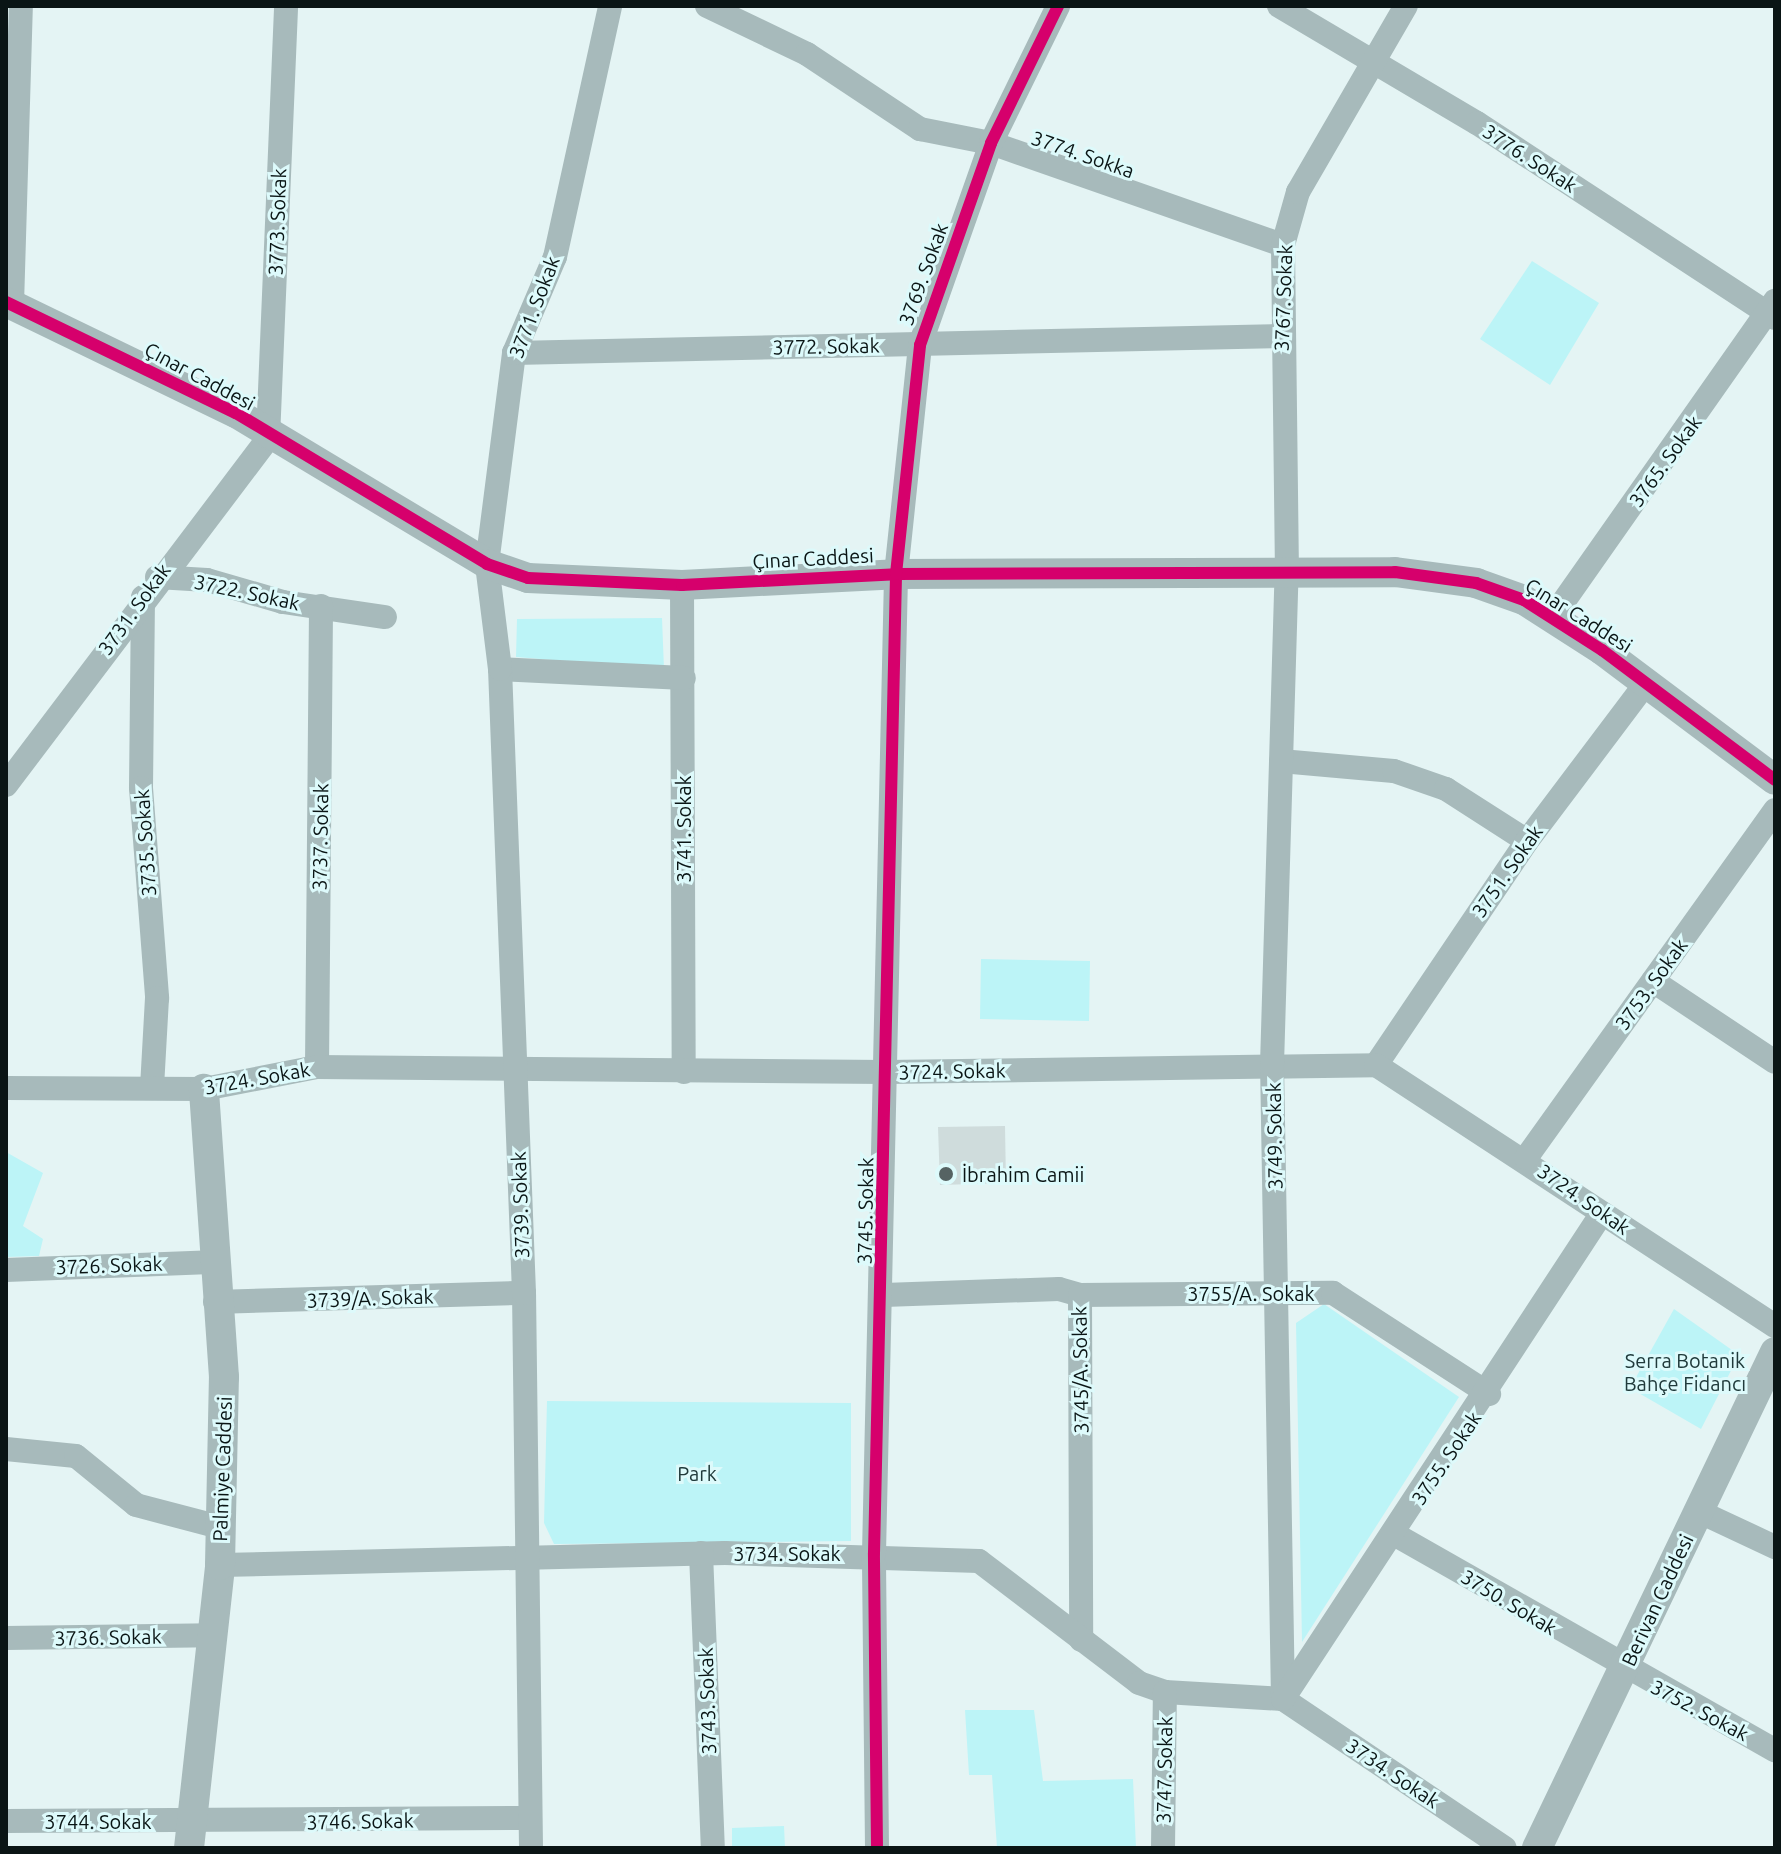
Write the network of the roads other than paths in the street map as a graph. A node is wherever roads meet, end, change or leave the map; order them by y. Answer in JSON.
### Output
{"nodes":[{"id":1,"x":21,"y":6,"type":"edge"},
{"id":2,"x":286,"y":6,"type":"edge"},
{"id":3,"x":610,"y":6,"type":"edge"},
{"id":4,"x":707,"y":6,"type":"edge"},
{"id":5,"x":1058,"y":6,"type":"edge"},
{"id":6,"x":1279,"y":6,"type":"edge"},
{"id":7,"x":1406,"y":6,"type":"edge"},
{"id":8,"x":1375,"y":60,"type":"junction"},
{"id":9,"x":991,"y":143,"type":"junction"},
{"id":10,"x":1283,"y":245,"type":"junction"},
{"id":11,"x":9,"y":303,"type":"edge"},
{"id":12,"x":1772,"y":311,"type":"edge"},
{"id":13,"x":1281,"y":336,"type":"junction"},
{"id":14,"x":920,"y":345,"type":"junction"},
{"id":15,"x":514,"y":353,"type":"junction"},
{"id":16,"x":268,"y":438,"type":"junction"},
{"id":17,"x":487,"y":564,"type":"junction"},
{"id":18,"x":896,"y":574,"type":"junction"},
{"id":19,"x":1287,"y":574,"type":"junction"},
{"id":20,"x":682,"y":585,"type":"junction"},
{"id":21,"x":150,"y":587,"type":"junction"},
{"id":22,"x":321,"y":606,"type":"junction"},
{"id":23,"x":385,"y":617,"type":"dead end"},
{"id":24,"x":1552,"y":618,"type":"junction"},
{"id":25,"x":500,"y":669,"type":"junction"},
{"id":26,"x":684,"y":678,"type":"junction"},
{"id":27,"x":1646,"y":683,"type":"junction"},
{"id":28,"x":1281,"y":761,"type":"junction"},
{"id":29,"x":1775,"y":780,"type":"edge"},
{"id":30,"x":6,"y":785,"type":"edge"},
{"id":31,"x":1775,"y":810,"type":"edge"},
{"id":32,"x":1527,"y":841,"type":"junction"},
{"id":33,"x":1653,"y":981,"type":"junction"},
{"id":34,"x":1775,"y":1062,"type":"edge"},
{"id":35,"x":1272,"y":1065,"type":"junction"},
{"id":36,"x":1376,"y":1065,"type":"junction"},
{"id":37,"x":317,"y":1067,"type":"junction"},
{"id":38,"x":515,"y":1072,"type":"junction"},
{"id":39,"x":684,"y":1072,"type":"junction"},
{"id":40,"x":886,"y":1072,"type":"junction"},
{"id":41,"x":6,"y":1088,"type":"edge"},
{"id":42,"x":152,"y":1088,"type":"junction"},
{"id":43,"x":204,"y":1089,"type":"junction"},
{"id":44,"x":1526,"y":1158,"type":"junction"},
{"id":45,"x":1602,"y":1213,"type":"junction"},
{"id":46,"x":211,"y":1262,"type":"junction"},
{"id":47,"x":6,"y":1270,"type":"edge"},
{"id":48,"x":1278,"y":1289,"type":"junction"},
{"id":49,"x":524,"y":1293,"type":"junction"},
{"id":50,"x":884,"y":1295,"type":"junction"},
{"id":51,"x":1080,"y":1295,"type":"junction"},
{"id":52,"x":215,"y":1302,"type":"junction"},
{"id":53,"x":1775,"y":1326,"type":"edge"},
{"id":54,"x":1775,"y":1352,"type":"edge"},
{"id":55,"x":1489,"y":1394,"type":"junction"},
{"id":56,"x":6,"y":1449,"type":"edge"},
{"id":57,"x":1698,"y":1511,"type":"junction"},
{"id":58,"x":219,"y":1527,"type":"junction"},
{"id":59,"x":1394,"y":1534,"type":"junction"},
{"id":60,"x":1775,"y":1547,"type":"edge"},
{"id":61,"x":701,"y":1553,"type":"junction"},
{"id":62,"x":874,"y":1553,"type":"junction"},
{"id":63,"x":530,"y":1558,"type":"junction"},
{"id":64,"x":220,"y":1565,"type":"junction"},
{"id":65,"x":211,"y":1635,"type":"junction"},
{"id":66,"x":6,"y":1638,"type":"edge"},
{"id":67,"x":1081,"y":1640,"type":"junction"},
{"id":68,"x":1625,"y":1670,"type":"junction"},
{"id":69,"x":1165,"y":1692,"type":"junction"},
{"id":70,"x":1283,"y":1699,"type":"junction"},
{"id":71,"x":1775,"y":1750,"type":"edge"},
{"id":72,"x":530,"y":1818,"type":"junction"},
{"id":73,"x":6,"y":1821,"type":"edge"},
{"id":74,"x":189,"y":1835,"type":"edge"},
{"id":75,"x":531,"y":1848,"type":"edge"},
{"id":76,"x":713,"y":1848,"type":"edge"},
{"id":77,"x":877,"y":1848,"type":"edge"},
{"id":78,"x":1163,"y":1848,"type":"edge"},
{"id":79,"x":1505,"y":1848,"type":"edge"},
{"id":80,"x":1537,"y":1848,"type":"edge"}],
"edges":[{"from":1,"to":11,"type":"street"},
{"from":2,"to":16,"type":"street","name":"3773. Sokak"},
{"from":3,"to":15,"type":"street","name":"3771. Sokak"},
{"from":4,"to":9,"type":"street","name":"3774. Sokka"},
{"from":5,"to":9,"type":"street","name":"3769. Sokak"},
{"from":6,"to":8,"type":"street","name":"3776. Sokak"},
{"from":7,"to":8,"type":"street","name":"3767. Sokak"},
{"from":8,"to":10,"type":"street","name":"3767. Sokak"},
{"from":8,"to":12,"type":"street","name":"3776. Sokak"},
{"from":9,"to":10,"type":"street","name":"3774. Sokka"},
{"from":9,"to":14,"type":"street","name":"3769. Sokak"},
{"from":10,"to":13,"type":"street","name":"3767. Sokak"},
{"from":11,"to":16,"type":"street","name":"Çınar Caddesi"},
{"from":12,"to":24,"type":"street","name":"3765. Sokak"},
{"from":13,"to":14,"type":"street","name":"3772. Sokak"},
{"from":13,"to":19,"type":"street","name":"3767. Sokak"},
{"from":14,"to":15,"type":"street","name":"3772. Sokak"},
{"from":14,"to":18,"type":"street","name":"3769. Sokak"},
{"from":15,"to":17,"type":"street","name":"3771. Sokak"},
{"from":16,"to":17,"type":"street","name":"Çınar Caddesi"},
{"from":16,"to":21,"type":"street","name":"3731. Sokak"},
{"from":17,"to":20,"type":"street","name":"Çınar Caddesi"},
{"from":17,"to":25,"type":"street","name":"3739. Sokak"},
{"from":18,"to":19,"type":"street","name":"Çınar Caddesi"},
{"from":18,"to":20,"type":"street","name":"Çınar Caddesi"},
{"from":18,"to":40,"type":"street","name":"3745. Sokak"},
{"from":19,"to":24,"type":"street","name":"Çınar Caddesi"},
{"from":19,"to":28,"type":"street","name":"3749. Sokak"},
{"from":20,"to":26,"type":"street","name":"3741. Sokak"},
{"from":21,"to":22,"type":"street","name":"3722. Sokak"},
{"from":21,"to":30,"type":"street","name":"3731. Sokak"},
{"from":21,"to":42,"type":"street","name":"3735. Sokak"},
{"from":22,"to":23,"type":"street","name":"3722. Sokak"},
{"from":22,"to":37,"type":"street","name":"3737. Sokak"},
{"from":24,"to":27,"type":"street","name":"Çınar Caddesi"},
{"from":25,"to":26,"type":"street"},
{"from":25,"to":38,"type":"street","name":"3739. Sokak"},
{"from":26,"to":39,"type":"street","name":"3741. Sokak"},
{"from":27,"to":29,"type":"street","name":"Çınar Caddesi"},
{"from":27,"to":32,"type":"street","name":"3751. Sokak"},
{"from":28,"to":32,"type":"street"},
{"from":28,"to":35,"type":"street","name":"3749. Sokak"},
{"from":31,"to":33,"type":"street","name":"3753. Sokak"},
{"from":32,"to":36,"type":"street","name":"3751. Sokak"},
{"from":33,"to":34,"type":"street"},
{"from":33,"to":44,"type":"street","name":"3753. Sokak"},
{"from":35,"to":36,"type":"street","name":"3724. Sokak"},
{"from":35,"to":40,"type":"street","name":"3724. Sokak"},
{"from":35,"to":48,"type":"street","name":"3749. Sokak"},
{"from":36,"to":44,"type":"street","name":"3724. Sokak"},
{"from":37,"to":38,"type":"street","name":"3724. Sokak"},
{"from":37,"to":43,"type":"street","name":"3724. Sokak"},
{"from":38,"to":39,"type":"street","name":"3724. Sokak"},
{"from":38,"to":49,"type":"street","name":"3739. Sokak"},
{"from":39,"to":40,"type":"street","name":"3724. Sokak"},
{"from":40,"to":50,"type":"street","name":"3745. Sokak"},
{"from":41,"to":42,"type":"street","name":"3724. Sokak"},
{"from":42,"to":43,"type":"street","name":"3724. Sokak"},
{"from":43,"to":46,"type":"street","name":"Palmiye Caddesi"},
{"from":44,"to":45,"type":"street","name":"3724. Sokak"},
{"from":45,"to":53,"type":"street","name":"3724. Sokak"},
{"from":45,"to":55,"type":"street","name":"3755. Sokak"},
{"from":46,"to":47,"type":"street","name":"3726. Sokak"},
{"from":46,"to":52,"type":"street","name":"Palmiye Caddesi"},
{"from":48,"to":51,"type":"street","name":"3755/A. Sokak"},
{"from":48,"to":55,"type":"street","name":"3755/A. Sokak"},
{"from":48,"to":70,"type":"street","name":"3749. Sokak"},
{"from":49,"to":52,"type":"street","name":"3739/A. Sokak"},
{"from":49,"to":63,"type":"street","name":"3739. Sokak"},
{"from":50,"to":51,"type":"street","name":"3745/A. Sokak"},
{"from":50,"to":62,"type":"street","name":"3745. Sokak"},
{"from":51,"to":67,"type":"street","name":"3745/A. Sokak"},
{"from":52,"to":58,"type":"street","name":"Palmiye Caddesi"},
{"from":54,"to":57,"type":"street","name":"Berivan Caddesi"},
{"from":55,"to":59,"type":"street","name":"3755. Sokak"},
{"from":56,"to":58,"type":"street"},
{"from":57,"to":60,"type":"street"},
{"from":57,"to":68,"type":"street","name":"Berivan Caddesi"},
{"from":58,"to":64,"type":"street","name":"Palmiye Caddesi"},
{"from":59,"to":68,"type":"street","name":"3750. Sokak"},
{"from":59,"to":70,"type":"street","name":"3755. Sokak"},
{"from":61,"to":62,"type":"street","name":"3734. Sokak"},
{"from":61,"to":63,"type":"street","name":"3734. Sokak"},
{"from":61,"to":76,"type":"street","name":"3743. Sokak"},
{"from":62,"to":67,"type":"street","name":"3734. Sokak"},
{"from":62,"to":77,"type":"street","name":"3745. Sokak"},
{"from":63,"to":64,"type":"street","name":"3734. Sokak"},
{"from":63,"to":72,"type":"street","name":"3739. Sokak"},
{"from":64,"to":65,"type":"street","name":"Palmiye Caddesi"},
{"from":65,"to":66,"type":"street","name":"3736. Sokak"},
{"from":65,"to":74,"type":"street","name":"Palmiye Caddesi"},
{"from":67,"to":69,"type":"street","name":"3734. Sokak"},
{"from":68,"to":71,"type":"street","name":"3752. Sokak"},
{"from":68,"to":80,"type":"street","name":"Berivan Caddesi"},
{"from":69,"to":70,"type":"street","name":"3734. Sokak"},
{"from":69,"to":78,"type":"street","name":"3747. Sokak"},
{"from":70,"to":79,"type":"street","name":"3734. Sokak"},
{"from":72,"to":74,"type":"street","name":"3746. Sokak"},
{"from":72,"to":75,"type":"street","name":"3739. Sokak"},
{"from":73,"to":74,"type":"street","name":"3744. Sokak"}]}
